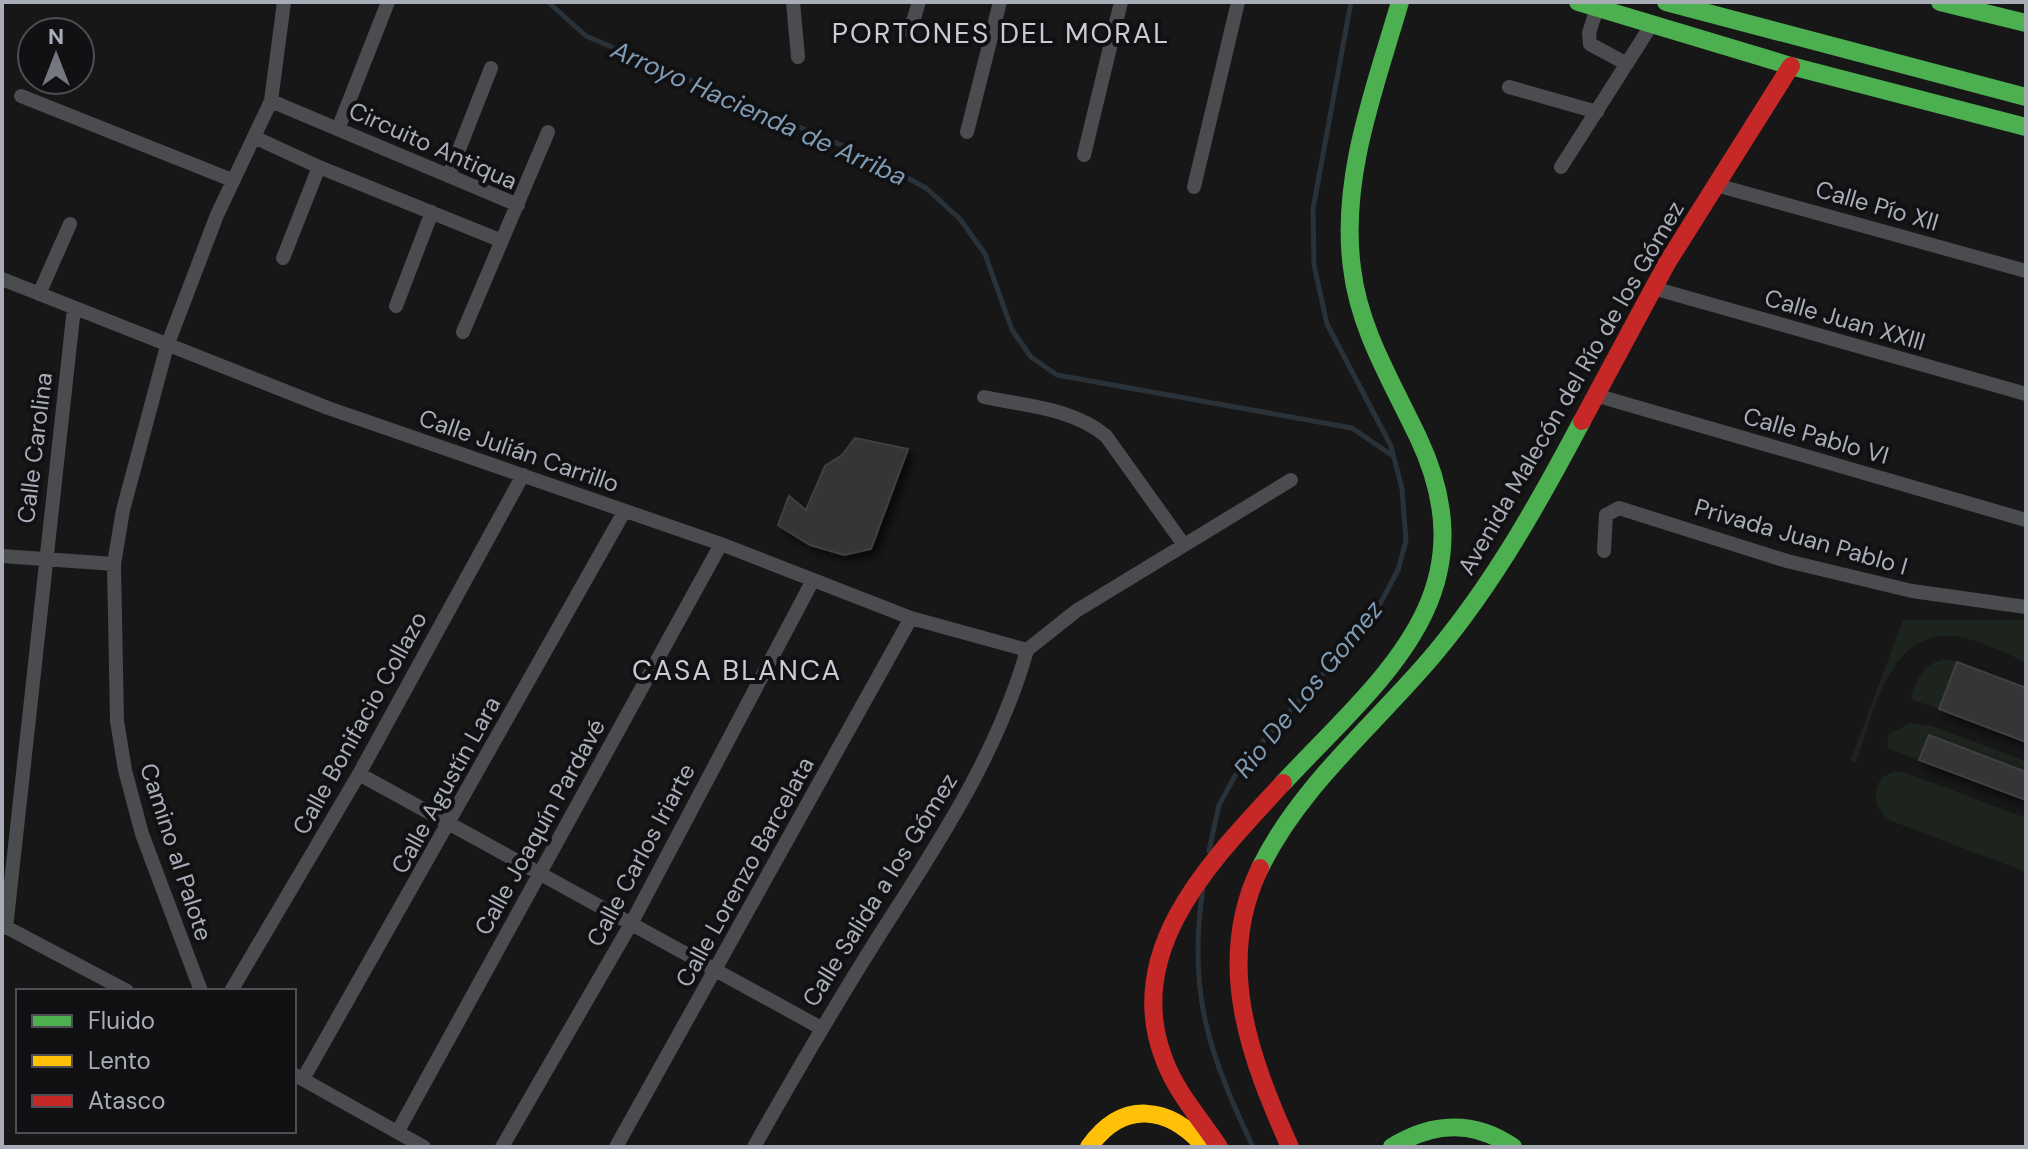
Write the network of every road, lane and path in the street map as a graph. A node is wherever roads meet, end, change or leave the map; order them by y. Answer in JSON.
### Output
{"nodes":[{"id":1,"x":284,"y":2,"type":"edge"},
{"id":2,"x":388,"y":2,"type":"edge"},
{"id":3,"x":793,"y":2,"type":"edge"},
{"id":4,"x":919,"y":2,"type":"edge"},
{"id":5,"x":1000,"y":2,"type":"edge"},
{"id":6,"x":1121,"y":2,"type":"edge"},
{"id":7,"x":1238,"y":2,"type":"edge"},
{"id":8,"x":1400,"y":2,"type":"edge"},
{"id":9,"x":1578,"y":2,"type":"edge"},
{"id":10,"x":1666,"y":2,"type":"edge"},
{"id":11,"x":1940,"y":2,"type":"edge"},
{"id":12,"x":1597,"y":8,"type":"junction"},
{"id":13,"x":2026,"y":23,"type":"edge"},
{"id":14,"x":1652,"y":24,"type":"junction"},
{"id":15,"x":910,"y":31,"type":"dead end"},
{"id":16,"x":798,"y":57,"type":"dead end"},
{"id":17,"x":1627,"y":64,"type":"junction"},
{"id":18,"x":1791,"y":66,"type":"junction"},
{"id":19,"x":491,"y":68,"type":"dead end"},
{"id":20,"x":1509,"y":87,"type":"dead end"},
{"id":21,"x":21,"y":96,"type":"dead end"},
{"id":22,"x":2026,"y":97,"type":"edge"},
{"id":23,"x":271,"y":101,"type":"junction"},
{"id":24,"x":1597,"y":112,"type":"junction"},
{"id":25,"x":2026,"y":127,"type":"edge"},
{"id":26,"x":338,"y":129,"type":"junction"},
{"id":27,"x":548,"y":132,"type":"dead end"},
{"id":28,"x":967,"y":132,"type":"dead end"},
{"id":29,"x":254,"y":137,"type":"junction"},
{"id":30,"x":1084,"y":155,"type":"dead end"},
{"id":31,"x":319,"y":167,"type":"junction"},
{"id":32,"x":1561,"y":167,"type":"dead end"},
{"id":33,"x":449,"y":175,"type":"junction"},
{"id":34,"x":232,"y":180,"type":"junction"},
{"id":35,"x":1716,"y":185,"type":"junction"},
{"id":36,"x":1194,"y":187,"type":"dead end"},
{"id":37,"x":518,"y":205,"type":"junction"},
{"id":38,"x":432,"y":212,"type":"junction"},
{"id":39,"x":70,"y":224,"type":"dead end"},
{"id":40,"x":502,"y":241,"type":"junction"},
{"id":41,"x":283,"y":258,"type":"dead end"},
{"id":42,"x":2026,"y":271,"type":"edge"},
{"id":43,"x":2,"y":279,"type":"edge"},
{"id":44,"x":1653,"y":288,"type":"junction"},
{"id":45,"x":39,"y":294,"type":"junction"},
{"id":46,"x":396,"y":306,"type":"dead end"},
{"id":47,"x":74,"y":308,"type":"junction"},
{"id":48,"x":463,"y":332,"type":"dead end"},
{"id":49,"x":167,"y":346,"type":"junction"},
{"id":50,"x":2026,"y":394,"type":"edge"},
{"id":51,"x":1595,"y":395,"type":"junction"},
{"id":52,"x":984,"y":397,"type":"dead end"},
{"id":53,"x":523,"y":475,"type":"junction"},
{"id":54,"x":1291,"y":480,"type":"dead end"},
{"id":55,"x":624,"y":512,"type":"junction"},
{"id":56,"x":2026,"y":520,"type":"edge"},
{"id":57,"x":721,"y":544,"type":"junction"},
{"id":58,"x":1184,"y":545,"type":"junction"},
{"id":59,"x":1604,"y":551,"type":"dead end"},
{"id":60,"x":2,"y":556,"type":"edge"},
{"id":61,"x":44,"y":561,"type":"junction"},
{"id":62,"x":114,"y":564,"type":"junction"},
{"id":63,"x":813,"y":580,"type":"junction"},
{"id":64,"x":2026,"y":607,"type":"edge"},
{"id":65,"x":911,"y":618,"type":"junction"},
{"id":66,"x":1027,"y":650,"type":"junction"},
{"id":67,"x":359,"y":774,"type":"junction"},
{"id":68,"x":450,"y":825,"type":"junction"},
{"id":69,"x":539,"y":875,"type":"junction"},
{"id":70,"x":632,"y":922,"type":"junction"},
{"id":71,"x":4,"y":926,"type":"edge"},
{"id":72,"x":717,"y":969,"type":"junction"},
{"id":73,"x":123,"y":989,"type":"edge"},
{"id":74,"x":200,"y":989,"type":"edge"},
{"id":75,"x":232,"y":989,"type":"edge"},
{"id":76,"x":821,"y":1028,"type":"junction"},
{"id":77,"x":298,"y":1077,"type":"edge"},
{"id":78,"x":398,"y":1131,"type":"junction"},
{"id":79,"x":424,"y":1147,"type":"edge"},
{"id":80,"x":502,"y":1147,"type":"edge"},
{"id":81,"x":616,"y":1147,"type":"edge"},
{"id":82,"x":754,"y":1147,"type":"edge"},
{"id":83,"x":1089,"y":1147,"type":"edge"},
{"id":84,"x":1205,"y":1147,"type":"edge"},
{"id":85,"x":1219,"y":1147,"type":"edge"},
{"id":86,"x":1290,"y":1147,"type":"edge"},
{"id":87,"x":1392,"y":1147,"type":"edge"},
{"id":88,"x":1513,"y":1147,"type":"edge"}],
"edges":[{"from":1,"to":23,"type":"street","name":"Camino al Palote"},
{"from":2,"to":26,"type":"street"},
{"from":3,"to":16,"type":"street"},
{"from":4,"to":15,"type":"street"},
{"from":5,"to":28,"type":"street"},
{"from":6,"to":30,"type":"street"},
{"from":7,"to":36,"type":"street"},
{"from":8,"to":85,"type":"main road","name":"Avenida Malecón del Río de los Gómez"},
{"from":9,"to":12,"type":"main road"},
{"from":10,"to":22,"type":"main road"},
{"from":11,"to":13,"type":"main road"},
{"from":12,"to":14,"type":"main road"},
{"from":12,"to":17,"type":"street"},
{"from":14,"to":17,"type":"street"},
{"from":14,"to":18,"type":"main road"},
{"from":17,"to":24,"type":"street"},
{"from":18,"to":25,"type":"main road"},
{"from":18,"to":35,"type":"main road","name":"Avenida Malecón del Río de los Gómez"},
{"from":19,"to":33,"type":"street"},
{"from":20,"to":24,"type":"street"},
{"from":21,"to":34,"type":"street"},
{"from":23,"to":26,"type":"street","name":"Circuito Antiqua"},
{"from":23,"to":29,"type":"street","name":"Camino al Palote"},
{"from":24,"to":32,"type":"street"},
{"from":26,"to":33,"type":"street","name":"Circuito Antiqua"},
{"from":27,"to":37,"type":"street"},
{"from":29,"to":31,"type":"street"},
{"from":29,"to":34,"type":"street","name":"Camino al Palote"},
{"from":31,"to":38,"type":"street"},
{"from":31,"to":41,"type":"street"},
{"from":33,"to":37,"type":"street","name":"Circuito Antiqua"},
{"from":34,"to":49,"type":"street","name":"Camino al Palote"},
{"from":35,"to":42,"type":"street","name":"Calle Pío XII"},
{"from":35,"to":44,"type":"main road","name":"Avenida Malecón del Río de los Gómez"},
{"from":37,"to":40,"type":"street","name":"Circuito Antiqua"},
{"from":38,"to":40,"type":"street"},
{"from":38,"to":46,"type":"street"},
{"from":39,"to":45,"type":"street"},
{"from":40,"to":48,"type":"street","name":"Circuito Antiqua"},
{"from":43,"to":45,"type":"street","name":"Calle Julián Carrillo"},
{"from":44,"to":50,"type":"street","name":"Calle Juan XXIII"},
{"from":44,"to":51,"type":"main road","name":"Avenida Malecón del Río de los Gómez"},
{"from":45,"to":47,"type":"street","name":"Calle Julián Carrillo"},
{"from":47,"to":49,"type":"street","name":"Calle Julián Carrillo"},
{"from":47,"to":61,"type":"street","name":"Calle Carolina"},
{"from":49,"to":53,"type":"street","name":"Calle Julián Carrillo"},
{"from":49,"to":62,"type":"street","name":"Camino al Palote"},
{"from":51,"to":56,"type":"street","name":"Calle Pablo VI"},
{"from":51,"to":86,"type":"main road","name":"Avenida Malecón del Río de los Gómez"},
{"from":52,"to":58,"type":"street"},
{"from":53,"to":55,"type":"street","name":"Calle Julián Carrillo"},
{"from":53,"to":67,"type":"street","name":"Calle Bonifacio Collazo"},
{"from":54,"to":58,"type":"street"},
{"from":55,"to":57,"type":"street","name":"Calle Julián Carrillo"},
{"from":55,"to":68,"type":"street","name":"Calle Agustín Lara"},
{"from":57,"to":63,"type":"street","name":"Calle Julián Carrillo"},
{"from":57,"to":69,"type":"street","name":"Calle Joaquín Pardavé"},
{"from":58,"to":66,"type":"street"},
{"from":59,"to":64,"type":"street","name":"Privada Juan Pablo I"},
{"from":60,"to":61,"type":"street"},
{"from":61,"to":62,"type":"street"},
{"from":61,"to":71,"type":"street","name":"Calle Carolina"},
{"from":62,"to":74,"type":"street","name":"Camino al Palote"},
{"from":63,"to":65,"type":"street","name":"Calle Julián Carrillo"},
{"from":63,"to":70,"type":"street","name":"Calle Carlos Iriarte"},
{"from":65,"to":66,"type":"street","name":"Calle Julián Carrillo"},
{"from":65,"to":72,"type":"street","name":"Calle Lorenzo Barcelata"},
{"from":66,"to":76,"type":"street","name":"Calle Salida a los Gómez"},
{"from":67,"to":68,"type":"street"},
{"from":67,"to":75,"type":"street","name":"Calle Bonifacio Collazo"},
{"from":68,"to":69,"type":"street"},
{"from":68,"to":77,"type":"street","name":"Calle Agustín Lara"},
{"from":69,"to":70,"type":"street"},
{"from":69,"to":78,"type":"street","name":"Calle Joaquín Pardavé"},
{"from":70,"to":72,"type":"street"},
{"from":70,"to":80,"type":"street","name":"Calle Carlos Iriarte"},
{"from":71,"to":73,"type":"street"},
{"from":72,"to":76,"type":"street"},
{"from":72,"to":81,"type":"street","name":"Calle Lorenzo Barcelata"},
{"from":76,"to":82,"type":"street","name":"Calle Salida a los Gómez"},
{"from":77,"to":78,"type":"street"},
{"from":78,"to":79,"type":"street"},
{"from":83,"to":84,"type":"main road"},
{"from":87,"to":88,"type":"main road"}]}
